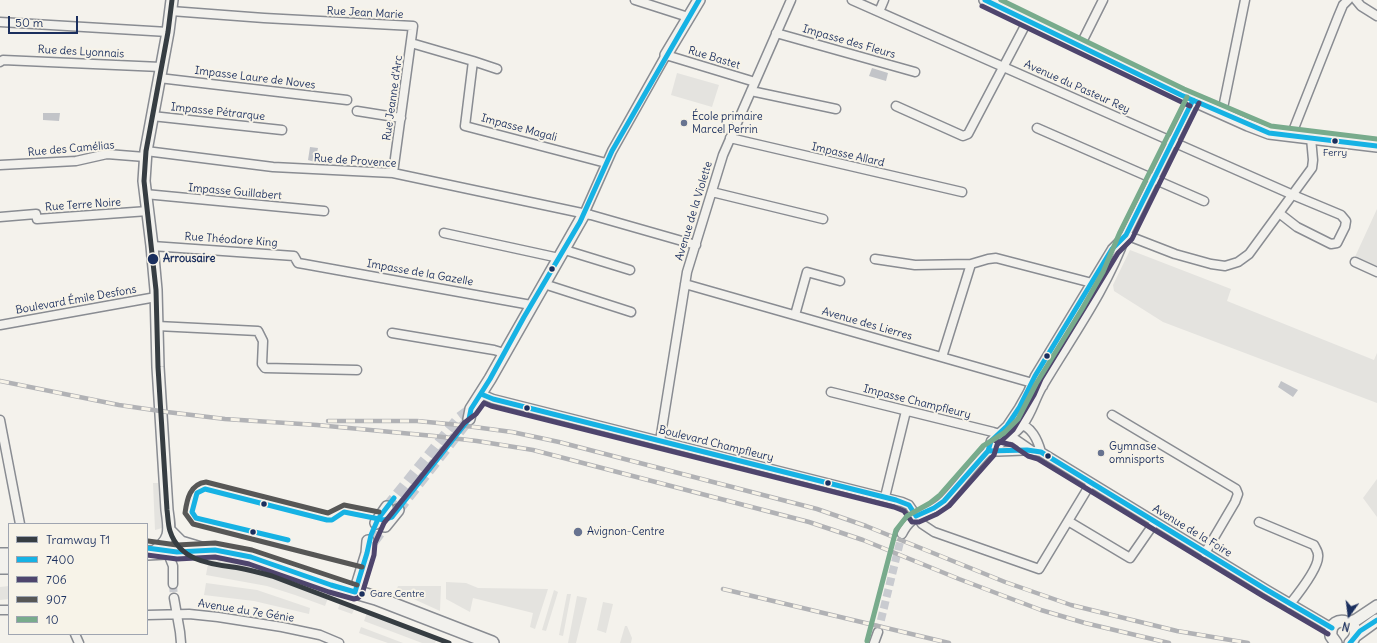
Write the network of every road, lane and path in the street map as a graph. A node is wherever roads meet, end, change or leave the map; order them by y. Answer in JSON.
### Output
{"nodes":[{"id":1,"x":635,"y":0,"type":"edge"},
{"id":2,"x":699,"y":0,"type":"edge"},
{"id":3,"x":791,"y":0,"type":"edge"},
{"id":4,"x":852,"y":0,"type":"edge"},
{"id":5,"x":884,"y":0,"type":"edge"},
{"id":6,"x":985,"y":0,"type":"edge"},
{"id":7,"x":1103,"y":0,"type":"edge"},
{"id":8,"x":1245,"y":0,"type":"edge"},
{"id":9,"x":1348,"y":0,"type":"edge"},
{"id":10,"x":1356,"y":0,"type":"edge"},
{"id":11,"x":172,"y":5,"type":"edge"},
{"id":12,"x":879,"y":12,"type":"junction"},
{"id":13,"x":1376,"y":13,"type":"edge"},
{"id":14,"x":688,"y":17,"type":"junction"},
{"id":15,"x":1028,"y":20,"type":"junction"},
{"id":16,"x":0,"y":22,"type":"edge"},
{"id":17,"x":413,"y":26,"type":"joint"},
{"id":18,"x":168,"y":32,"type":"junction"},
{"id":19,"x":776,"y":33,"type":"junction"},
{"id":20,"x":412,"y":43,"type":"junction"},
{"id":21,"x":1080,"y":46,"type":"junction"},
{"id":22,"x":666,"y":55,"type":"junction"},
{"id":23,"x":473,"y":61,"type":"junction"},
{"id":24,"x":0,"y":62,"type":"edge"},
{"id":25,"x":1004,"y":67,"type":"junction"},
{"id":26,"x":497,"y":69,"type":"dead end"},
{"id":27,"x":160,"y":72,"type":"junction"},
{"id":28,"x":915,"y":72,"type":"dead end"},
{"id":29,"x":755,"y":82,"type":"junction"},
{"id":30,"x":751,"y":91,"type":"junction"},
{"id":31,"x":347,"y":100,"type":"dead end"},
{"id":32,"x":1193,"y":100,"type":"junction"},
{"id":33,"x":896,"y":106,"type":"dead end"},
{"id":34,"x":836,"y":109,"type":"dead end"},
{"id":35,"x":357,"y":111,"type":"dead end"},
{"id":36,"x":1222,"y":113,"type":"junction"},
{"id":37,"x":152,"y":116,"type":"junction"},
{"id":38,"x":401,"y":118,"type":"junction"},
{"id":39,"x":1037,"y":128,"type":"dead end"},
{"id":40,"x":282,"y":130,"type":"dead end"},
{"id":41,"x":1292,"y":136,"type":"junction"},
{"id":42,"x":730,"y":138,"type":"junction"},
{"id":43,"x":1311,"y":138,"type":"junction"},
{"id":44,"x":1172,"y":142,"type":"junction"},
{"id":45,"x":1377,"y":146,"type":"edge"},
{"id":46,"x":145,"y":154,"type":"junction"},
{"id":47,"x":606,"y":163,"type":"junction"},
{"id":48,"x":0,"y":165,"type":"edge"},
{"id":49,"x":393,"y":173,"type":"junction"},
{"id":50,"x":1154,"y":179,"type":"junction"},
{"id":51,"x":712,"y":192,"type":"junction"},
{"id":52,"x":962,"y":192,"type":"dead end"},
{"id":53,"x":145,"y":194,"type":"junction"},
{"id":54,"x":1293,"y":195,"type":"junction"},
{"id":55,"x":1204,"y":201,"type":"dead end"},
{"id":56,"x":148,"y":211,"type":"junction"},
{"id":57,"x":324,"y":211,"type":"dead end"},
{"id":58,"x":1279,"y":213,"type":"junction"},
{"id":59,"x":584,"y":214,"type":"junction"},
{"id":60,"x":0,"y":217,"type":"edge"},
{"id":61,"x":823,"y":219,"type":"dead end"},
{"id":62,"x":444,"y":233,"type":"dead end"},
{"id":63,"x":1126,"y":235,"type":"junction"},
{"id":64,"x":696,"y":245,"type":"junction"},
{"id":65,"x":152,"y":246,"type":"junction"},
{"id":66,"x":562,"y":254,"type":"junction"},
{"id":67,"x":875,"y":259,"type":"dead end"},
{"id":68,"x":1355,"y":262,"type":"dead end"},
{"id":69,"x":304,"y":264,"type":"joint"},
{"id":70,"x":971,"y":264,"type":"junction"},
{"id":71,"x":630,"y":270,"type":"dead end"},
{"id":72,"x":1377,"y":272,"type":"edge"},
{"id":73,"x":840,"y":281,"type":"dead end"},
{"id":74,"x":1092,"y":283,"type":"junction"},
{"id":75,"x":544,"y":284,"type":"junction"},
{"id":76,"x":685,"y":284,"type":"junction"},
{"id":77,"x":156,"y":297,"type":"junction"},
{"id":78,"x":531,"y":305,"type":"junction"},
{"id":79,"x":631,"y":312,"type":"dead end"},
{"id":80,"x":795,"y":315,"type":"junction"},
{"id":81,"x":0,"y":325,"type":"edge"},
{"id":82,"x":157,"y":326,"type":"junction"},
{"id":83,"x":392,"y":333,"type":"dead end"},
{"id":84,"x":504,"y":353,"type":"junction"},
{"id":85,"x":942,"y":357,"type":"junction"},
{"id":86,"x":357,"y":370,"type":"dead end"},
{"id":87,"x":1032,"y":382,"type":"junction"},
{"id":88,"x":1043,"y":386,"type":"junction"},
{"id":89,"x":831,"y":392,"type":"dead end"},
{"id":90,"x":481,"y":394,"type":"junction"},
{"id":91,"x":906,"y":411,"type":"junction"},
{"id":92,"x":470,"y":414,"type":"tunnel mouth"},
{"id":93,"x":1112,"y":415,"type":"dead end"},
{"id":94,"x":0,"y":420,"type":"edge"},
{"id":95,"x":1024,"y":424,"type":"junction"},
{"id":96,"x":1007,"y":426,"type":"junction"},
{"id":97,"x":998,"y":434,"type":"junction"},
{"id":98,"x":1008,"y":437,"type":"junction"},
{"id":99,"x":660,"y":441,"type":"junction"},
{"id":100,"x":1031,"y":450,"type":"junction"},
{"id":101,"x":988,"y":451,"type":"junction"},
{"id":102,"x":1041,"y":452,"type":"junction"},
{"id":103,"x":1091,"y":483,"type":"junction"},
{"id":104,"x":885,"y":497,"type":"junction"},
{"id":105,"x":392,"y":508,"type":"tunnel mouth"},
{"id":106,"x":916,"y":516,"type":"junction"},
{"id":107,"x":1068,"y":521,"type":"junction"},
{"id":108,"x":1155,"y":522,"type":"junction"},
{"id":109,"x":1259,"y":522,"type":"dead end"},
{"id":110,"x":20,"y":523,"type":"edge"},
{"id":111,"x":381,"y":524,"type":"tunnel mouth"},
{"id":112,"x":170,"y":530,"type":"junction"},
{"id":113,"x":902,"y":534,"type":"tunnel mouth"},
{"id":114,"x":371,"y":542,"type":"tunnel mouth"},
{"id":115,"x":206,"y":550,"type":"junction"},
{"id":116,"x":154,"y":551,"type":"edge"},
{"id":117,"x":1205,"y":553,"type":"junction"},
{"id":118,"x":173,"y":584,"type":"tunnel mouth"},
{"id":119,"x":355,"y":592,"type":"junction"},
{"id":120,"x":174,"y":598,"type":"tunnel mouth"},
{"id":121,"x":1290,"y":604,"type":"junction"},
{"id":122,"x":1377,"y":606,"type":"edge"},
{"id":123,"x":176,"y":614,"type":"junction"},
{"id":124,"x":148,"y":615,"type":"edge"},
{"id":125,"x":1377,"y":620,"type":"edge"},
{"id":126,"x":1349,"y":623,"type":"junction"},
{"id":127,"x":1332,"y":628,"type":"junction"},
{"id":128,"x":878,"y":632,"type":"tunnel mouth"},
{"id":129,"x":1352,"y":640,"type":"edge"},
{"id":130,"x":181,"y":643,"type":"edge"},
{"id":131,"x":339,"y":643,"type":"edge"},
{"id":132,"x":492,"y":643,"type":"edge"},
{"id":133,"x":874,"y":643,"type":"edge"},
{"id":134,"x":1336,"y":643,"type":"edge"}],
"edges":[{"from":1,"to":14,"type":"street"},
{"from":2,"to":14,"type":"street"},
{"from":3,"to":19,"type":"street","name":"Avenue de la Violette"},
{"from":4,"to":12,"type":"street","name":"Avenue du Pasteur Rey"},
{"from":5,"to":12,"type":"street"},
{"from":6,"to":15,"type":"street"},
{"from":7,"to":21,"type":"street"},
{"from":8,"to":36,"type":"street"},
{"from":9,"to":41,"type":"street"},
{"from":10,"to":13,"type":"street"},
{"from":11,"to":17,"type":"street","name":"Rue Jean Marie"},
{"from":11,"to":18,"type":"street"},
{"from":12,"to":25,"type":"street","name":"Avenue du Pasteur Rey"},
{"from":14,"to":22,"type":"street"},
{"from":15,"to":21,"type":"street"},
{"from":15,"to":25,"type":"street"},
{"from":16,"to":18,"type":"street"},
{"from":17,"to":20,"type":"street","name":"Rue Jeanne d'Arc"},
{"from":18,"to":27,"type":"street"},
{"from":19,"to":28,"type":"street","name":"Impasse des Fleurs"},
{"from":19,"to":29,"type":"street","name":"Avenue de la Violette"},
{"from":20,"to":23,"type":"street"},
{"from":20,"to":38,"type":"street","name":"Rue Jeanne d'Arc"},
{"from":21,"to":32,"type":"street"},
{"from":22,"to":29,"type":"street","name":"Rue Bastet"},
{"from":22,"to":47,"type":"street"},
{"from":23,"to":26,"type":"street"},
{"from":23,"to":47,"type":"street","name":"Impasse Magali"},
{"from":24,"to":27,"type":"street","name":"Rue des Lyonnais"},
{"from":25,"to":33,"type":"street"},
{"from":25,"to":44,"type":"street","name":"Avenue du Pasteur Rey"},
{"from":27,"to":31,"type":"street","name":"Impasse Laure de Noves"},
{"from":27,"to":37,"type":"street"},
{"from":29,"to":30,"type":"street","name":"Avenue de la Violette"},
{"from":30,"to":34,"type":"street"},
{"from":30,"to":42,"type":"street","name":"Avenue de la Violette"},
{"from":32,"to":36,"type":"street"},
{"from":32,"to":44,"type":"street"},
{"from":35,"to":38,"type":"street"},
{"from":36,"to":41,"type":"street"},
{"from":37,"to":40,"type":"street","name":"Impasse Pétrarque"},
{"from":37,"to":46,"type":"street"},
{"from":38,"to":49,"type":"street","name":"Rue Jeanne d'Arc"},
{"from":39,"to":50,"type":"street"},
{"from":41,"to":43,"type":"street"},
{"from":42,"to":51,"type":"street","name":"Avenue de la Violette"},
{"from":42,"to":52,"type":"street","name":"Impasse Allard"},
{"from":43,"to":45,"type":"street"},
{"from":43,"to":54,"type":"street"},
{"from":44,"to":50,"type":"street"},
{"from":44,"to":54,"type":"street","name":"Avenue du Pasteur Rey"},
{"from":46,"to":48,"type":"street","name":"Rue des Camélias"},
{"from":46,"to":49,"type":"street","name":"Rue de Provence"},
{"from":46,"to":53,"type":"street"},
{"from":47,"to":59,"type":"street"},
{"from":49,"to":59,"type":"street","name":"Rue de Provence"},
{"from":50,"to":55,"type":"street"},
{"from":50,"to":63,"type":"street"},
{"from":51,"to":61,"type":"street"},
{"from":51,"to":64,"type":"street","name":"Avenue de la Violette"},
{"from":53,"to":56,"type":"street"},
{"from":53,"to":57,"type":"street","name":"Impasse Guillabert"},
{"from":54,"to":58,"type":"street"},
{"from":54,"to":58,"type":"street","name":"Avenue du Pasteur Rey"},
{"from":56,"to":60,"type":"street","name":"Rue Terre Noire"},
{"from":56,"to":65,"type":"street"},
{"from":58,"to":63,"type":"street"},
{"from":59,"to":64,"type":"street","name":"Rue de Provence"},
{"from":59,"to":66,"type":"street"},
{"from":62,"to":66,"type":"street"},
{"from":63,"to":74,"type":"street"},
{"from":63,"to":88,"type":"street"},
{"from":64,"to":76,"type":"street","name":"Avenue de la Violette"},
{"from":65,"to":69,"type":"street","name":"Rue Théodore King"},
{"from":65,"to":77,"type":"street"},
{"from":66,"to":71,"type":"street"},
{"from":66,"to":75,"type":"street"},
{"from":67,"to":70,"type":"street"},
{"from":68,"to":72,"type":"street"},
{"from":69,"to":78,"type":"street","name":"Impasse de la Gazelle"},
{"from":70,"to":74,"type":"street"},
{"from":70,"to":85,"type":"street"},
{"from":73,"to":80,"type":"street"},
{"from":74,"to":87,"type":"street"},
{"from":75,"to":78,"type":"street"},
{"from":75,"to":79,"type":"street"},
{"from":76,"to":80,"type":"street","name":"Avenue des Lierres"},
{"from":76,"to":99,"type":"street","name":"Avenue de la Violette"},
{"from":77,"to":81,"type":"street","name":"Boulevard Émile Desfons"},
{"from":77,"to":82,"type":"street"},
{"from":78,"to":84,"type":"street"},
{"from":80,"to":85,"type":"street","name":"Avenue des Lierres"},
{"from":82,"to":86,"type":"street"},
{"from":82,"to":112,"type":"street"},
{"from":83,"to":84,"type":"street"},
{"from":84,"to":90,"type":"street"},
{"from":85,"to":87,"type":"street","name":"Avenue des Lierres"},
{"from":87,"to":88,"type":"street","name":"Avenue des Lierres"},
{"from":87,"to":96,"type":"street"},
{"from":88,"to":95,"type":"street"},
{"from":89,"to":91,"type":"street","name":"Impasse Champfleury"},
{"from":90,"to":92,"type":"street"},
{"from":90,"to":99,"type":"street","name":"Boulevard Champfleury"},
{"from":91,"to":97,"type":"street","name":"Impasse Champfleury"},
{"from":91,"to":104,"type":"street"},
{"from":93,"to":117,"type":"street"},
{"from":94,"to":110,"type":"street"},
{"from":95,"to":96,"type":"street"},
{"from":95,"to":98,"type":"street"},
{"from":95,"to":102,"type":"street"},
{"from":96,"to":97,"type":"street"},
{"from":97,"to":98,"type":"street","name":"Avenue de la Foire"},
{"from":97,"to":101,"type":"street"},
{"from":98,"to":100,"type":"street","name":"Avenue de la Foire"},
{"from":98,"to":101,"type":"street"},
{"from":99,"to":104,"type":"street","name":"Boulevard Champfleury"},
{"from":100,"to":101,"type":"street","name":"Avenue de la Foire"},
{"from":100,"to":102,"type":"street","name":"Avenue de la Foire"},
{"from":101,"to":106,"type":"street"},
{"from":102,"to":103,"type":"street","name":"Avenue de la Foire"},
{"from":103,"to":107,"type":"street"},
{"from":103,"to":108,"type":"street","name":"Avenue de la Foire"},
{"from":104,"to":106,"type":"street","name":"Boulevard Champfleury"},
{"from":105,"to":111,"type":"street"},
{"from":106,"to":107,"type":"street","name":"Boulevard Champfleury"},
{"from":106,"to":113,"type":"street"},
{"from":107,"to":108,"type":"street"},
{"from":108,"to":117,"type":"street","name":"Avenue de la Foire"},
{"from":109,"to":121,"type":"street"},
{"from":112,"to":115,"type":"street"},
{"from":112,"to":116,"type":"street"},
{"from":114,"to":119,"type":"street"},
{"from":115,"to":116,"type":"main road"},
{"from":115,"to":119,"type":"main road"},
{"from":116,"to":118,"type":"street"},
{"from":117,"to":121,"type":"street","name":"Avenue de la Foire"},
{"from":119,"to":132,"type":"main road"},
{"from":120,"to":123,"type":"street"},
{"from":121,"to":127,"type":"street","name":"Avenue de la Foire"},
{"from":122,"to":126,"type":"street"},
{"from":123,"to":124,"type":"street","name":"Avenue du 7e Génie"},
{"from":123,"to":130,"type":"street"},
{"from":123,"to":131,"type":"street","name":"Avenue du 7e Génie"},
{"from":125,"to":129,"type":"street"},
{"from":126,"to":127,"type":"street"},
{"from":126,"to":129,"type":"street"},
{"from":127,"to":134,"type":"street"},
{"from":128,"to":133,"type":"street"}]}
